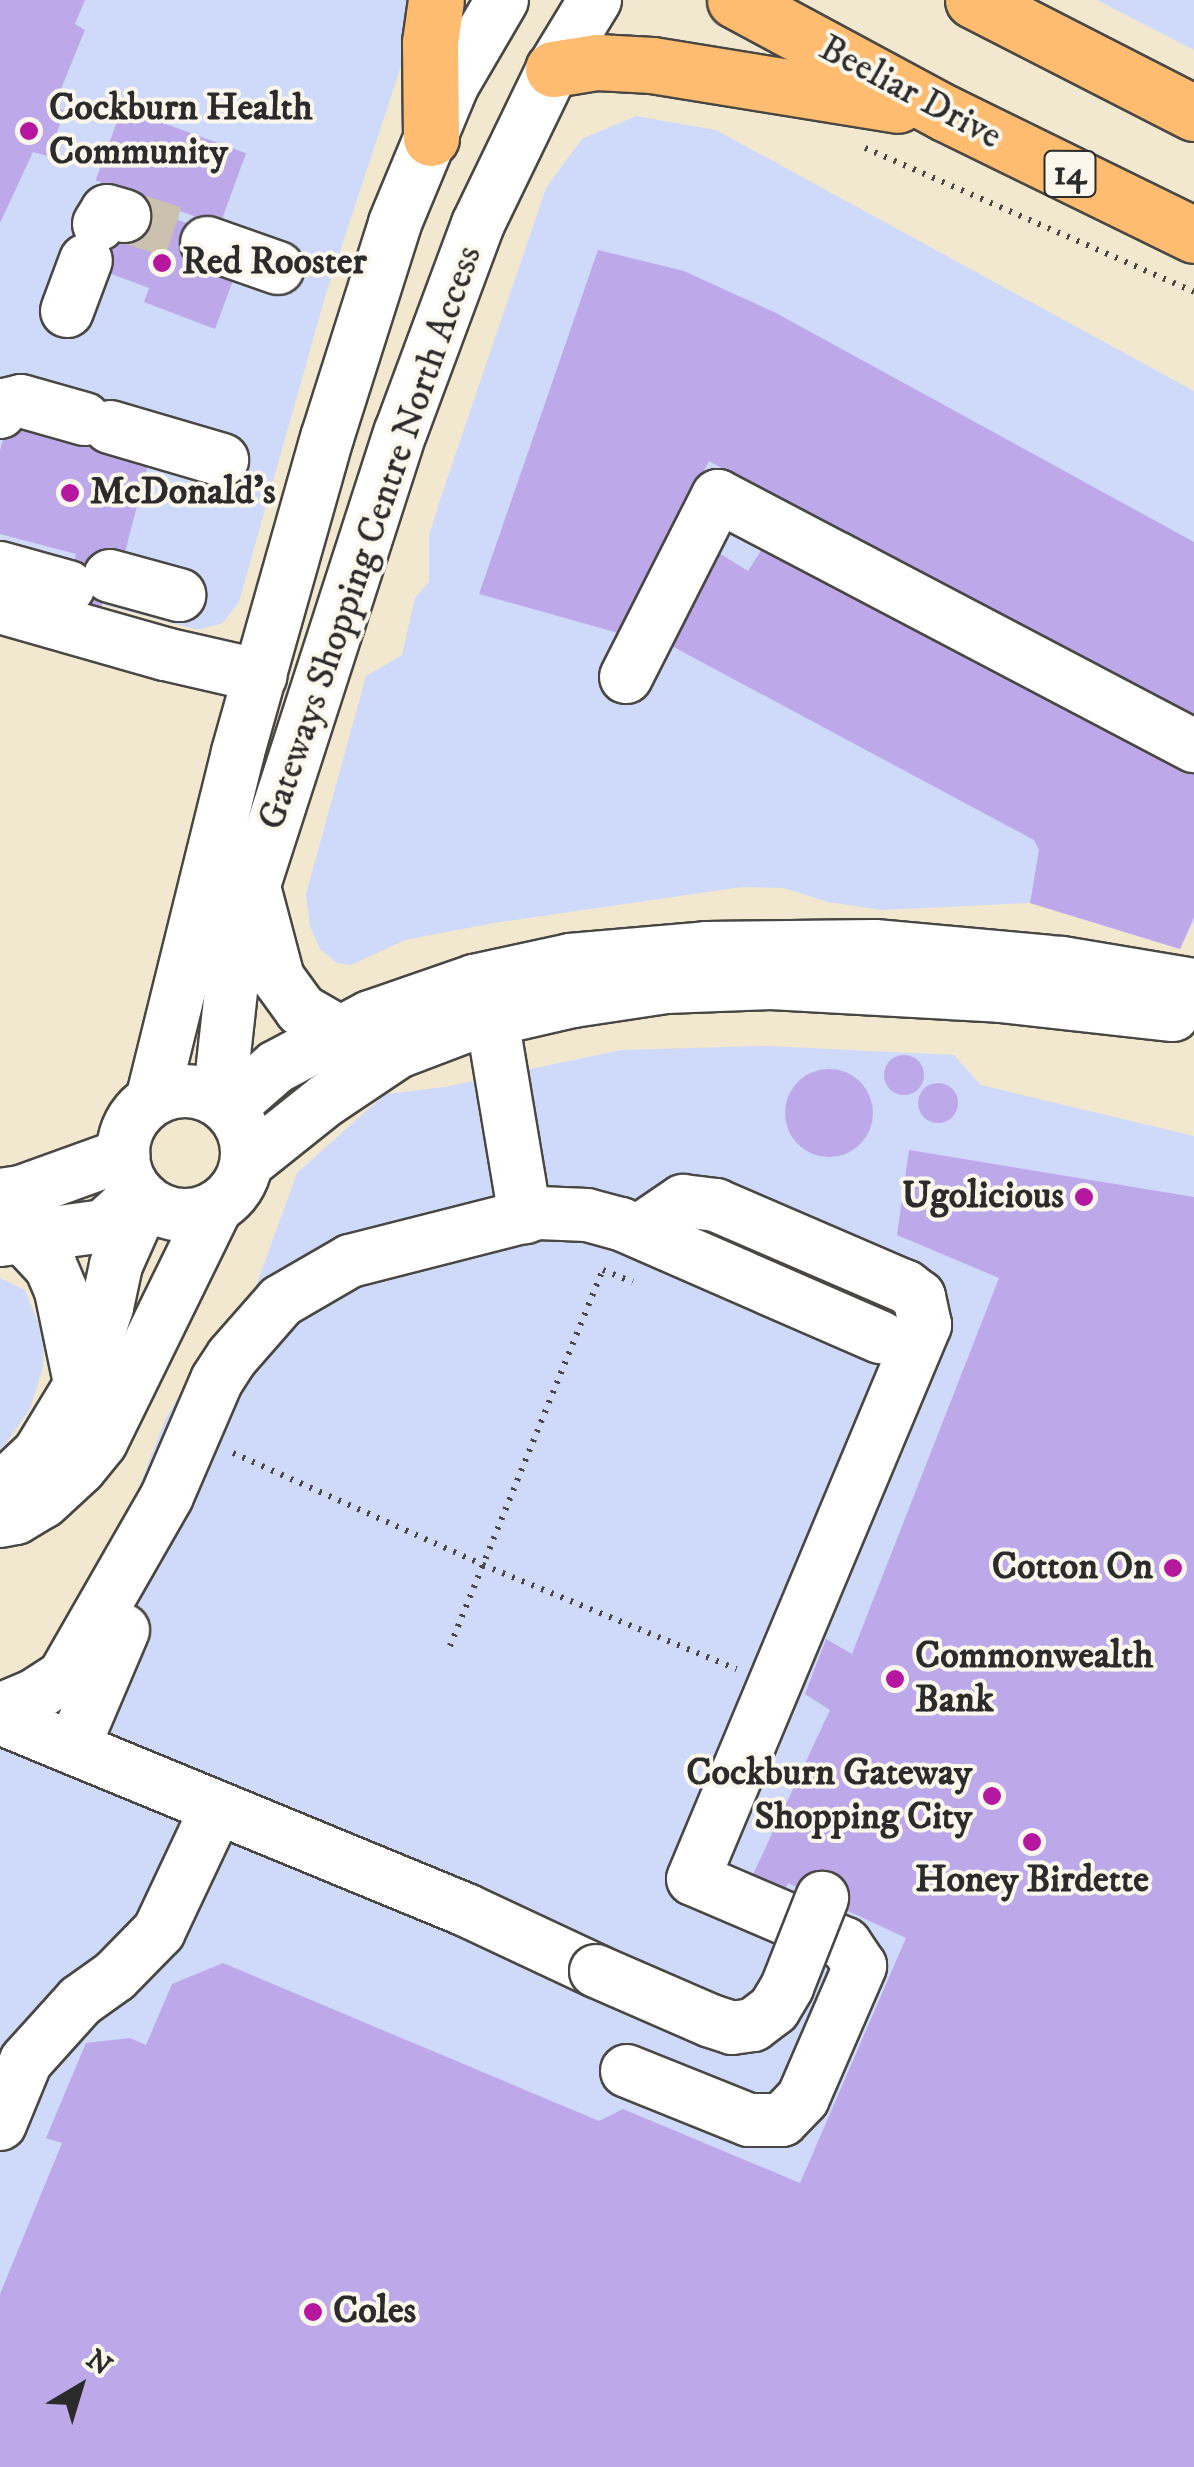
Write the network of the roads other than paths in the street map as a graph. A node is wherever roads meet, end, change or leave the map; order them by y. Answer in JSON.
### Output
{"nodes":[{"id":1,"x":436,"y":0,"type":"edge"},
{"id":2,"x":502,"y":0,"type":"edge"},
{"id":3,"x":595,"y":0,"type":"edge"},
{"id":4,"x":735,"y":0,"type":"edge"},
{"id":5,"x":973,"y":0,"type":"edge"},
{"id":6,"x":552,"y":69,"type":"junction"},
{"id":7,"x":1194,"y":112,"type":"edge"},
{"id":8,"x":946,"y":114,"type":"junction"},
{"id":9,"x":431,"y":138,"type":"junction"},
{"id":10,"x":103,"y":233,"type":"dead end"},
{"id":11,"x":1194,"y":235,"type":"edge"},
{"id":12,"x":206,"y":243,"type":"tunnel mouth"},
{"id":13,"x":278,"y":268,"type":"dead end"},
{"id":14,"x":68,"y":310,"type":"dead end"},
{"id":15,"x":0,"y":412,"type":"edge"},
{"id":16,"x":222,"y":460,"type":"dead end"},
{"id":17,"x":54,"y":582,"type":"edge"},
{"id":18,"x":176,"y":605,"type":"dead end"},
{"id":19,"x":261,"y":676,"type":"junction"},
{"id":20,"x":626,"y":677,"type":"dead end"},
{"id":21,"x":1194,"y":746,"type":"edge"},
{"id":22,"x":254,"y":885,"type":"junction"},
{"id":23,"x":1194,"y":985,"type":"edge"},
{"id":24,"x":492,"y":1018,"type":"junction"},
{"id":25,"x":1194,"y":1018,"type":"edge"},
{"id":26,"x":341,"y":1033,"type":"junction"},
{"id":27,"x":152,"y":1100,"type":"junction"},
{"id":28,"x":224,"y":1104,"type":"junction"},
{"id":29,"x":247,"y":1163,"type":"junction"},
{"id":30,"x":136,"y":1183,"type":"junction"},
{"id":31,"x":216,"y":1207,"type":"junction"},
{"id":32,"x":525,"y":1217,"type":"junction"},
{"id":33,"x":8,"y":1225,"type":"edge"},
{"id":34,"x":638,"y":1232,"type":"junction"},
{"id":35,"x":880,"y":1336,"type":"dead end"},
{"id":36,"x":80,"y":1384,"type":"junction"},
{"id":37,"x":0,"y":1490,"type":"edge"},
{"id":38,"x":166,"y":1496,"type":"junction"},
{"id":39,"x":0,"y":1521,"type":"edge"},
{"id":40,"x":0,"y":1710,"type":"edge"},
{"id":41,"x":0,"y":1718,"type":"edge"},
{"id":42,"x":73,"y":1748,"type":"junction"},
{"id":43,"x":216,"y":1808,"type":"junction"},
{"id":44,"x":822,"y":1898,"type":"dead end"},
{"id":45,"x":627,"y":2071,"type":"dead end"},
{"id":46,"x":0,"y":2124,"type":"edge"}],
"edges":[{"from":1,"to":9,"type":"highway"},
{"from":2,"to":9,"type":"street","name":"Gateways Shopping Centre North Access"},
{"from":3,"to":6,"type":"street","name":"Gateways Shopping Centre North Access"},
{"from":4,"to":8,"type":"highway","name":"Beeliar Drive","number":"14"},
{"from":5,"to":7,"type":"highway"},
{"from":6,"to":8,"type":"highway"},
{"from":6,"to":22,"type":"street","name":"Gateways Shopping Centre North Access"},
{"from":8,"to":11,"type":"highway","name":"Beeliar Drive","number":"14"},
{"from":9,"to":19,"type":"street","name":"Gateways Shopping Centre North Access"},
{"from":10,"to":14,"type":"street"},
{"from":12,"to":13,"type":"street"},
{"from":15,"to":16,"type":"street"},
{"from":17,"to":18,"type":"street"},
{"from":17,"to":19,"type":"street"},
{"from":19,"to":27,"type":"street","name":"Gateways Shopping Centre North Access"},
{"from":20,"to":21,"type":"street"},
{"from":22,"to":26,"type":"street"},
{"from":22,"to":28,"type":"street","name":"Gateways Shopping Centre North Access"},
{"from":23,"to":26,"type":"street"},
{"from":24,"to":25,"type":"street"},
{"from":24,"to":29,"type":"street"},
{"from":24,"to":32,"type":"street"},
{"from":26,"to":28,"type":"street"},
{"from":27,"to":28,"type":"street"},
{"from":27,"to":30,"type":"street"},
{"from":28,"to":29,"type":"street"},
{"from":29,"to":31,"type":"street"},
{"from":30,"to":31,"type":"street"},
{"from":30,"to":33,"type":"street"},
{"from":30,"to":36,"type":"street"},
{"from":31,"to":39,"type":"street"},
{"from":32,"to":34,"type":"street"},
{"from":32,"to":38,"type":"street"},
{"from":33,"to":36,"type":"street"},
{"from":34,"to":35,"type":"street"},
{"from":34,"to":45,"type":"street"},
{"from":36,"to":37,"type":"street"},
{"from":38,"to":40,"type":"street"},
{"from":38,"to":42,"type":"street"},
{"from":41,"to":42,"type":"street"},
{"from":42,"to":43,"type":"street"},
{"from":43,"to":44,"type":"street","bridge":true},
{"from":43,"to":46,"type":"street"}]}
